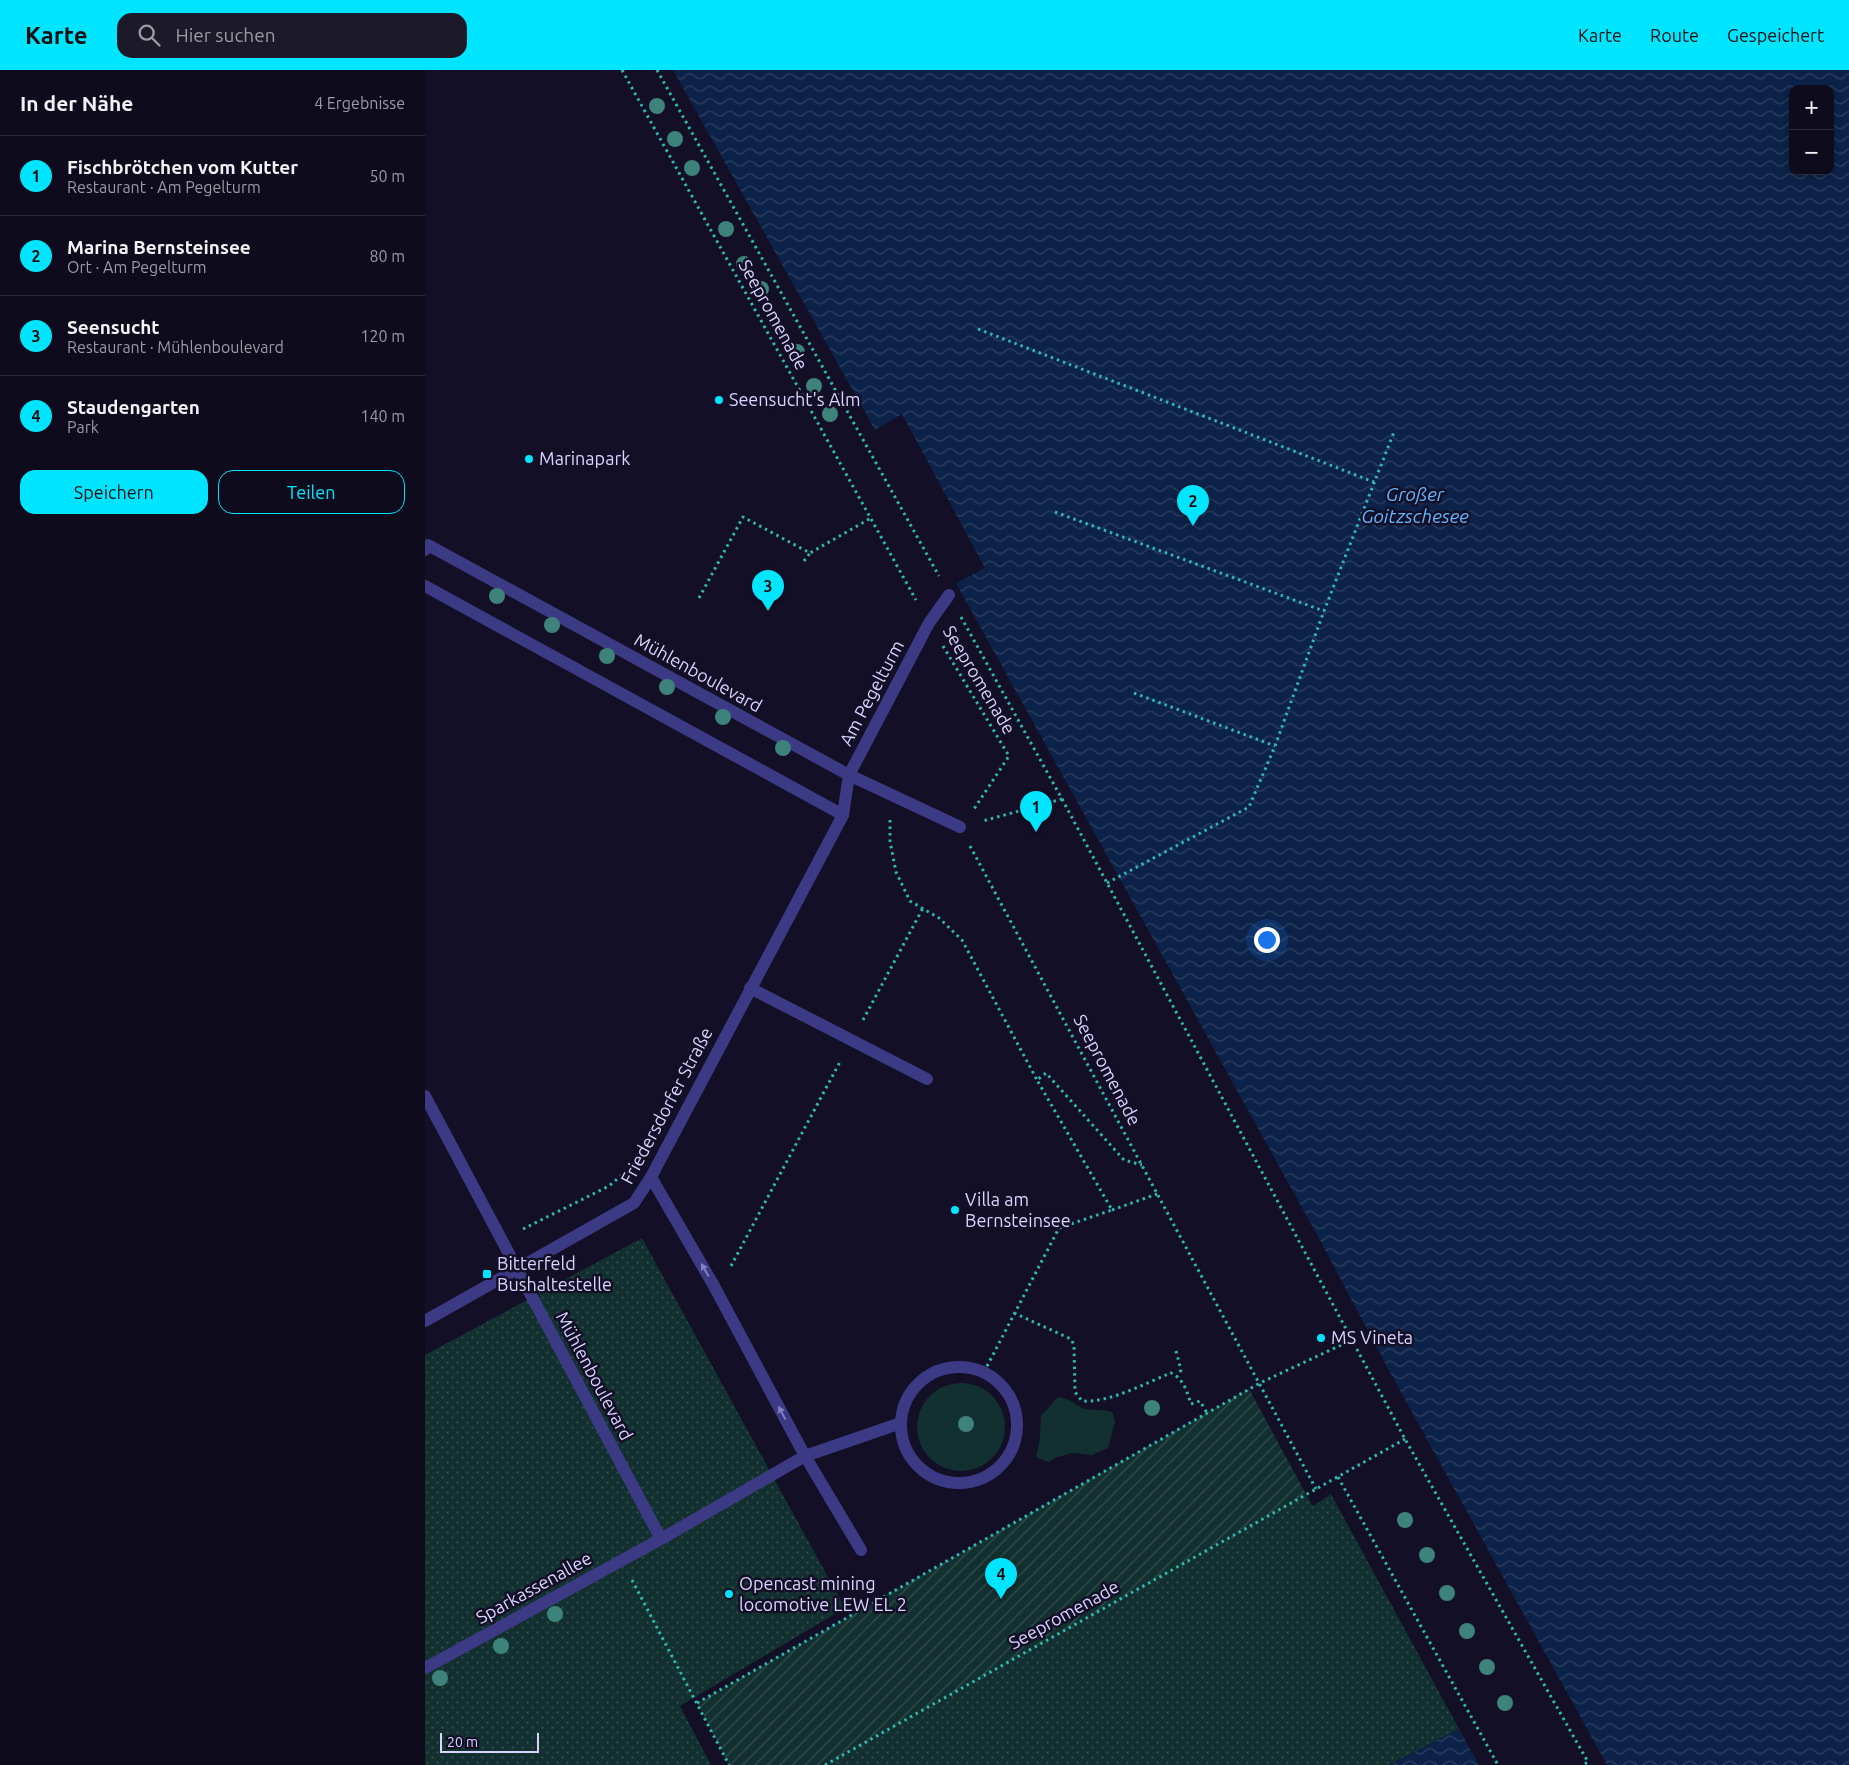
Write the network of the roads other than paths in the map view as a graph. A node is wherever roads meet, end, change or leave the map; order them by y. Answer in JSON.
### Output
{"nodes":[{"id":1,"x":425,"y":550,"type":"edge"},
{"id":2,"x":425,"y":586,"type":"edge"},
{"id":3,"x":949,"y":595,"type":"road end"},
{"id":4,"x":849,"y":775,"type":"junction"},
{"id":5,"x":843,"y":815,"type":"junction"},
{"id":6,"x":960,"y":827,"type":"road end"},
{"id":7,"x":750,"y":988,"type":"junction"},
{"id":8,"x":927,"y":1079,"type":"dead end"},
{"id":9,"x":425,"y":1096,"type":"edge"},
{"id":10,"x":651,"y":1176,"type":"junction"},
{"id":11,"x":517,"y":1269,"type":"junction"},
{"id":12,"x":426,"y":1319,"type":"edge"},
{"id":13,"x":901,"y":1423,"type":"junction"},
{"id":14,"x":805,"y":1456,"type":"junction"},
{"id":15,"x":661,"y":1539,"type":"junction"},
{"id":16,"x":861,"y":1550,"type":"dead end"},
{"id":17,"x":425,"y":1668,"type":"edge"}],
"edges":[{"from":1,"to":4,"type":"street","name":"Mühlenboulevard"},
{"from":2,"to":5,"type":"street"},
{"from":3,"to":4,"type":"street","name":"Am Pegelturm"},
{"from":4,"to":5,"type":"street","name":"Am Pegelturm"},
{"from":4,"to":6,"type":"street","name":"Mühlenboulevard"},
{"from":5,"to":7,"type":"street","name":"Friedersdorfer Straße"},
{"from":7,"to":8,"type":"street"},
{"from":7,"to":10,"type":"street","name":"Friedersdorfer Straße"},
{"from":9,"to":11,"type":"street","name":"Mühlenboulevard"},
{"from":10,"to":11,"type":"street","name":"Friedersdorfer Straße"},
{"from":14,"to":10,"type":"street","one_way":true},
{"from":11,"to":12,"type":"street","name":"Friedersdorfer Straße"},
{"from":11,"to":15,"type":"street","name":"Mühlenboulevard"},
{"from":13,"to":13,"type":"street"},
{"from":13,"to":14,"type":"street","name":"Sparkassenallee"},
{"from":14,"to":15,"type":"street","name":"Sparkassenallee"},
{"from":14,"to":16,"type":"street"},
{"from":15,"to":17,"type":"street","name":"Sparkassenallee"}]}
